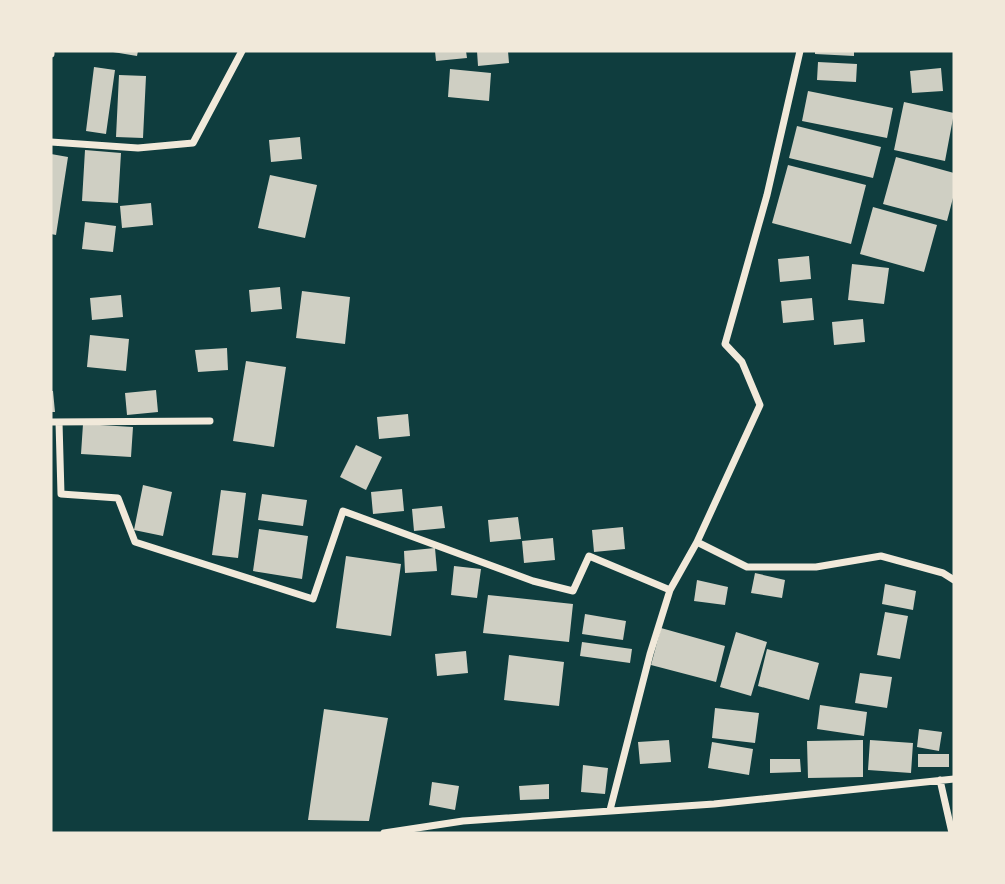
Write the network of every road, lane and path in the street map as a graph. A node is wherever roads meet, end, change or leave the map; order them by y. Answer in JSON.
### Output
{"nodes":[{"id":1,"x":242,"y":51,"type":"edge"},
{"id":2,"x":800,"y":51,"type":"edge"},
{"id":3,"x":51,"y":142,"type":"edge"},
{"id":4,"x":210,"y":421,"type":"dead end"},
{"id":5,"x":55,"y":422,"type":"edge"},
{"id":6,"x":697,"y":542,"type":"junction"},
{"id":7,"x":954,"y":580,"type":"edge"},
{"id":8,"x":670,"y":590,"type":"junction"},
{"id":9,"x":954,"y":779,"type":"edge"},
{"id":10,"x":940,"y":780,"type":"junction"},
{"id":11,"x":610,"y":810,"type":"junction"},
{"id":12,"x":384,"y":833,"type":"edge"},
{"id":13,"x":952,"y":833,"type":"edge"}],
"edges":[{"from":1,"to":3,"type":"street"},
{"from":2,"to":6,"type":"street"},
{"from":4,"to":5,"type":"street"},
{"from":5,"to":8,"type":"street"},
{"from":6,"to":7,"type":"street"},
{"from":6,"to":8,"type":"street"},
{"from":8,"to":11,"type":"street"},
{"from":9,"to":10,"type":"street"},
{"from":10,"to":11,"type":"street"},
{"from":10,"to":13,"type":"street"},
{"from":11,"to":12,"type":"street"}]}
